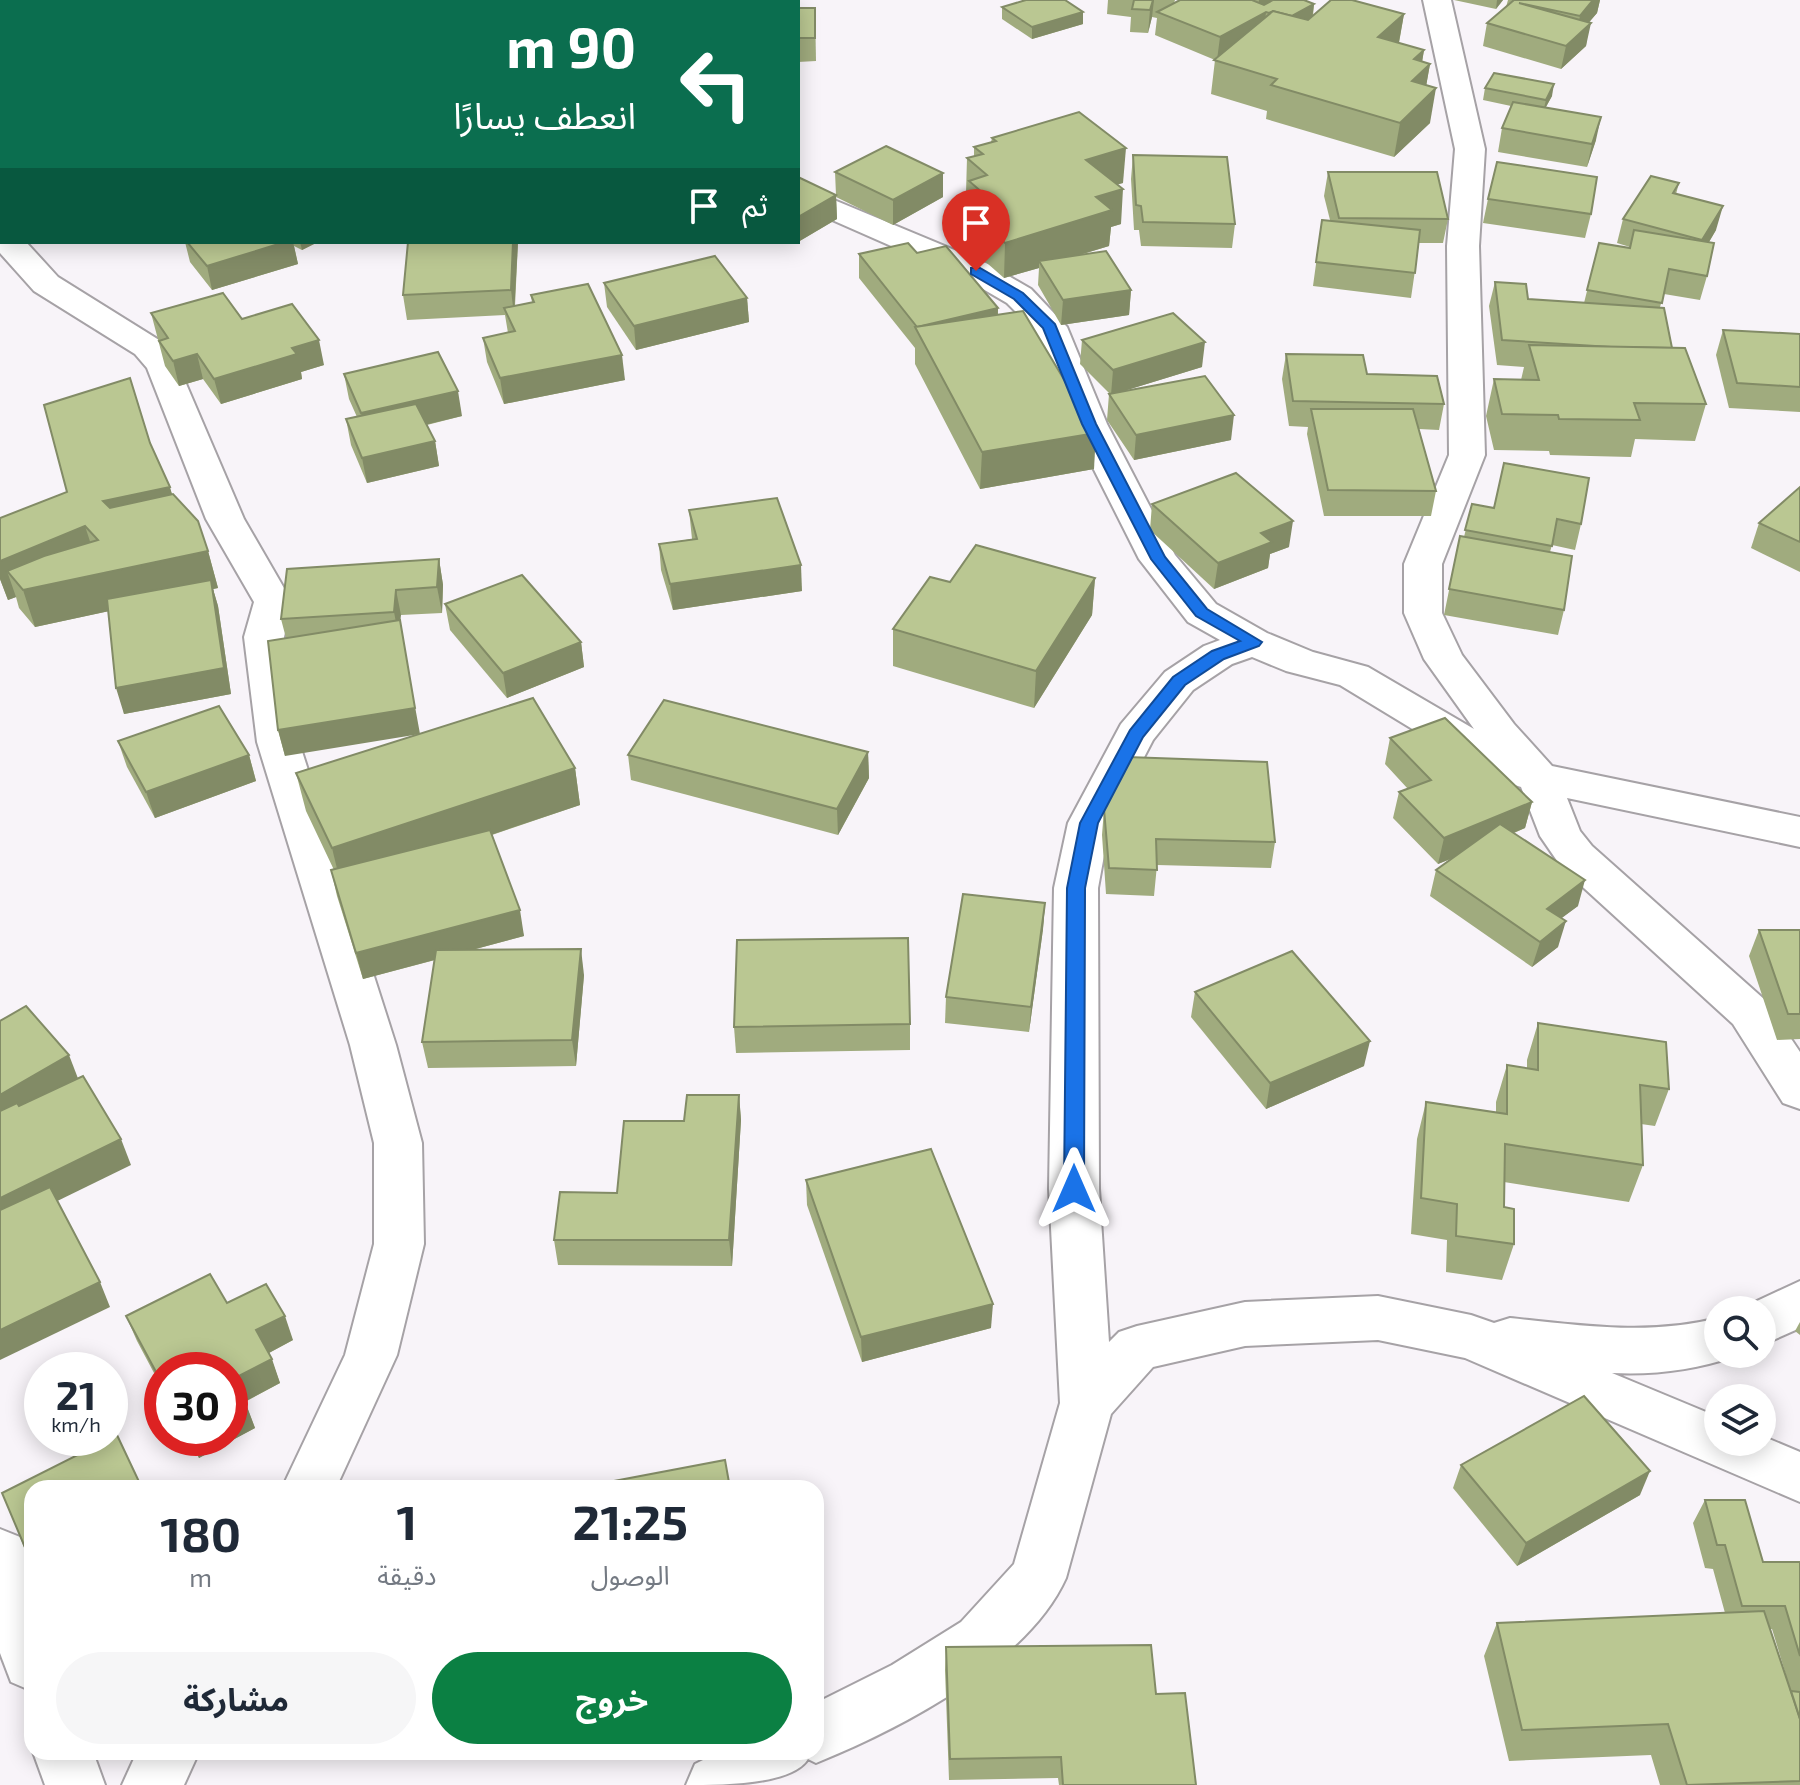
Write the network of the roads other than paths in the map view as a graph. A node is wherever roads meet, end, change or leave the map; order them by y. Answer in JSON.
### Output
{"nodes":[{"id":1,"x":1437,"y":0,"type":"edge"},
{"id":2,"x":800,"y":195,"type":"edge"},
{"id":3,"x":10,"y":244,"type":"edge"},
{"id":4,"x":1253,"y":642,"type":"junction"},
{"id":5,"x":1538,"y":778,"type":"junction"},
{"id":6,"x":1800,"y":832,"type":"edge"},
{"id":7,"x":1800,"y":1090,"type":"edge"},
{"id":8,"x":1800,"y":1303,"type":"edge"},
{"id":9,"x":1776,"y":1316,"type":"edge"},
{"id":10,"x":1471,"y":1337,"type":"junction"},
{"id":11,"x":1704,"y":1345,"type":"edge"},
{"id":12,"x":1087,"y":1403,"type":"junction"},
{"id":13,"x":1704,"y":1436,"type":"edge"},
{"id":14,"x":1750,"y":1456,"type":"edge"},
{"id":15,"x":1800,"y":1478,"type":"edge"},
{"id":16,"x":313,"y":1480,"type":"edge"},
{"id":17,"x":0,"y":1555,"type":"edge"},
{"id":18,"x":24,"y":1636,"type":"edge"},
{"id":19,"x":824,"y":1730,"type":"edge"},
{"id":20,"x":66,"y":1760,"type":"edge"},
{"id":21,"x":165,"y":1760,"type":"edge"},
{"id":22,"x":765,"y":1760,"type":"edge"},
{"id":23,"x":75,"y":1785,"type":"edge"},
{"id":24,"x":152,"y":1785,"type":"edge"},
{"id":25,"x":716,"y":1785,"type":"edge"}],
"edges":[{"from":1,"to":5,"type":"street"},
{"from":2,"to":4,"type":"street"},
{"from":3,"to":16,"type":"street"},
{"from":4,"to":5,"type":"street"},
{"from":4,"to":12,"type":"street"},
{"from":5,"to":6,"type":"street"},
{"from":5,"to":7,"type":"street"},
{"from":8,"to":9,"type":"street"},
{"from":10,"to":11,"type":"street"},
{"from":10,"to":12,"type":"street"},
{"from":10,"to":13,"type":"street"},
{"from":12,"to":19,"type":"street"},
{"from":14,"to":15,"type":"street"},
{"from":17,"to":18,"type":"street"},
{"from":20,"to":23,"type":"street"},
{"from":21,"to":24,"type":"street"},
{"from":22,"to":25,"type":"street"}]}
